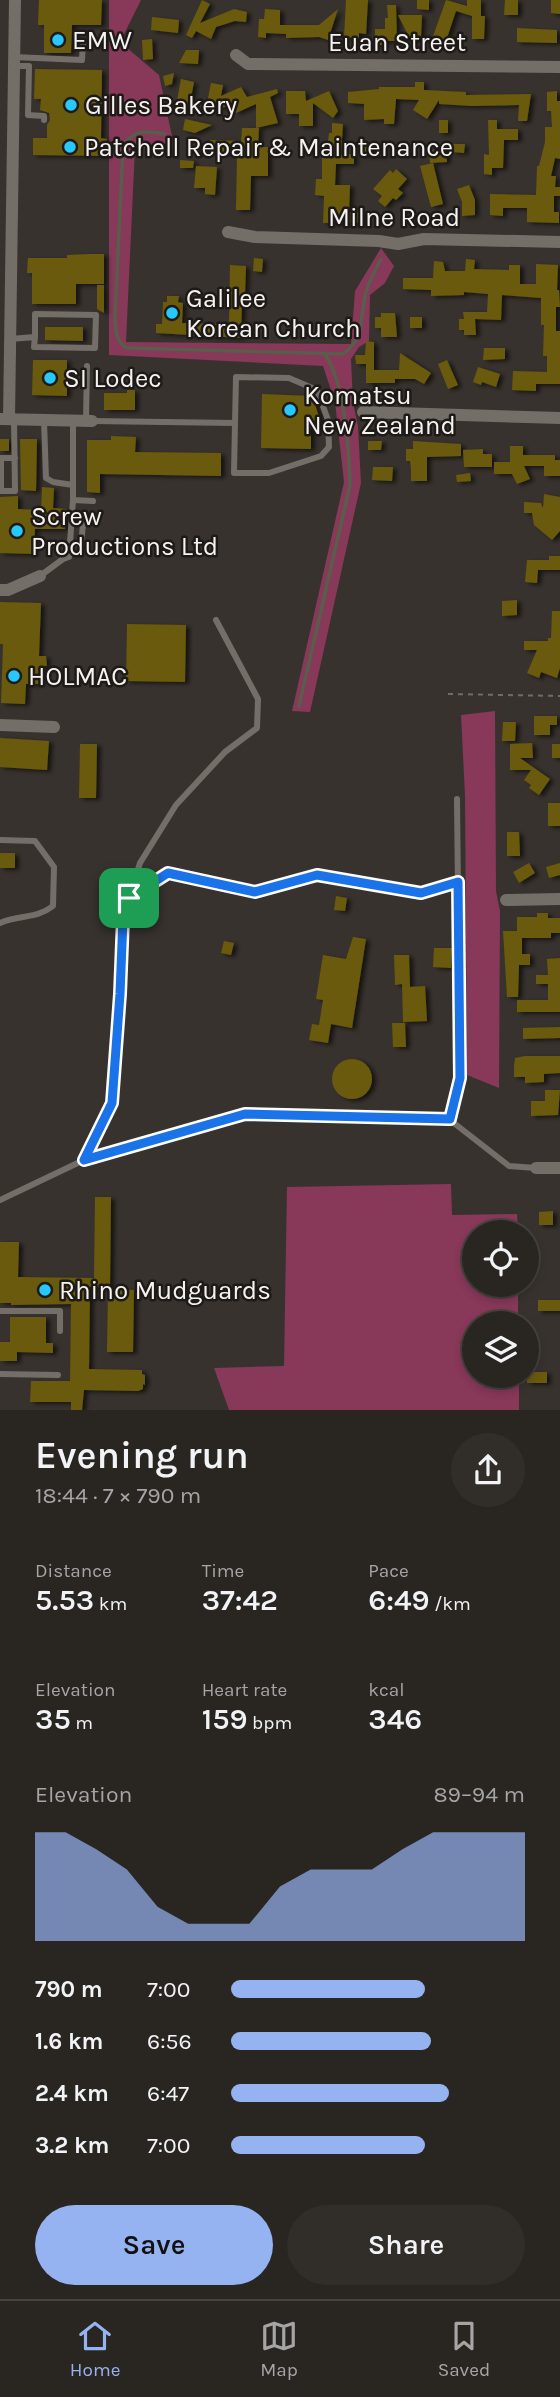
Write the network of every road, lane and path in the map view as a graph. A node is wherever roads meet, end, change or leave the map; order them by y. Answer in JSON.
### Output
{"nodes":[{"id":1,"x":15,"y":0,"type":"edge"},
{"id":2,"x":83,"y":41,"type":"dead end"},
{"id":3,"x":236,"y":55,"type":"dead end"},
{"id":4,"x":14,"y":61,"type":"junction"},
{"id":5,"x":560,"y":67,"type":"edge"},
{"id":6,"x":44,"y":120,"type":"dead end"},
{"id":7,"x":228,"y":232,"type":"dead end"},
{"id":8,"x":560,"y":242,"type":"edge"},
{"id":9,"x":34,"y":337,"type":"junction"},
{"id":10,"x":10,"y":339,"type":"junction"},
{"id":11,"x":87,"y":366,"type":"dead end"},
{"id":12,"x":363,"y":412,"type":"dead end"},
{"id":13,"x":560,"y":418,"type":"edge"},
{"id":14,"x":8,"y":419,"type":"edge"},
{"id":15,"x":44,"y":420,"type":"junction"},
{"id":16,"x":84,"y":421,"type":"junction"},
{"id":17,"x":235,"y":423,"type":"junction"},
{"id":18,"x":15,"y":458,"type":"junction"},
{"id":19,"x":73,"y":485,"type":"junction"},
{"id":20,"x":73,"y":500,"type":"junction"},
{"id":21,"x":93,"y":501,"type":"dead end"},
{"id":22,"x":84,"y":515,"type":"dead end"},
{"id":23,"x":70,"y":543,"type":"junction"},
{"id":24,"x":40,"y":576,"type":"joint"},
{"id":25,"x":0,"y":590,"type":"edge"},
{"id":26,"x":216,"y":620,"type":"dead end"},
{"id":27,"x":448,"y":694,"type":"dead end"},
{"id":28,"x":560,"y":696,"type":"edge"},
{"id":29,"x":0,"y":726,"type":"edge"},
{"id":30,"x":54,"y":727,"type":"dead end"},
{"id":31,"x":457,"y":799,"type":"dead end"},
{"id":32,"x":0,"y":840,"type":"edge"},
{"id":33,"x":458,"y":882,"type":"junction"},
{"id":34,"x":129,"y":898,"type":"junction"},
{"id":35,"x":560,"y":899,"type":"edge"},
{"id":36,"x":506,"y":900,"type":"dead end"},
{"id":37,"x":0,"y":923,"type":"edge"},
{"id":38,"x":450,"y":1119,"type":"junction"},
{"id":39,"x":84,"y":1160,"type":"junction"},
{"id":40,"x":536,"y":1168,"type":"joint"},
{"id":41,"x":560,"y":1168,"type":"edge"},
{"id":42,"x":0,"y":1200,"type":"edge"},
{"id":43,"x":0,"y":1311,"type":"edge"},
{"id":44,"x":60,"y":1331,"type":"dead end"},
{"id":45,"x":0,"y":1374,"type":"edge"},
{"id":46,"x":58,"y":1375,"type":"dead end"}],
"edges":[{"from":1,"to":4,"type":"street"},
{"from":2,"to":4,"type":"lane"},
{"from":3,"to":5,"type":"street","name":"Euan Street"},
{"from":4,"to":6,"type":"lane"},
{"from":4,"to":10,"type":"street"},
{"from":7,"to":8,"type":"street","name":"Milne Road"},
{"from":9,"to":9,"type":"lane"},
{"from":9,"to":10,"type":"lane"},
{"from":10,"to":14,"type":"street"},
{"from":11,"to":16,"type":"lane"},
{"from":12,"to":13,"type":"street"},
{"from":14,"to":15,"type":"street"},
{"from":14,"to":18,"type":"lane"},
{"from":15,"to":16,"type":"street"},
{"from":15,"to":19,"type":"lane"},
{"from":16,"to":17,"type":"lane"},
{"from":16,"to":19,"type":"lane"},
{"from":17,"to":17,"type":"lane"},
{"from":18,"to":18,"type":"lane"},
{"from":19,"to":20,"type":"lane"},
{"from":20,"to":21,"type":"lane"},
{"from":20,"to":23,"type":"lane"},
{"from":22,"to":23,"type":"lane"},
{"from":23,"to":24,"type":"lane"},
{"from":24,"to":25,"type":"street"},
{"from":26,"to":34,"type":"lane"},
{"from":27,"to":28,"type":"path"},
{"from":29,"to":30,"type":"street"},
{"from":31,"to":33,"type":"lane"},
{"from":32,"to":37,"type":"lane"},
{"from":33,"to":34,"type":"lane"},
{"from":33,"to":38,"type":"lane"},
{"from":34,"to":39,"type":"lane"},
{"from":35,"to":36,"type":"street"},
{"from":38,"to":39,"type":"lane"},
{"from":38,"to":40,"type":"lane"},
{"from":39,"to":42,"type":"lane"},
{"from":40,"to":41,"type":"street"},
{"from":43,"to":44,"type":"lane"},
{"from":45,"to":46,"type":"lane"}]}
